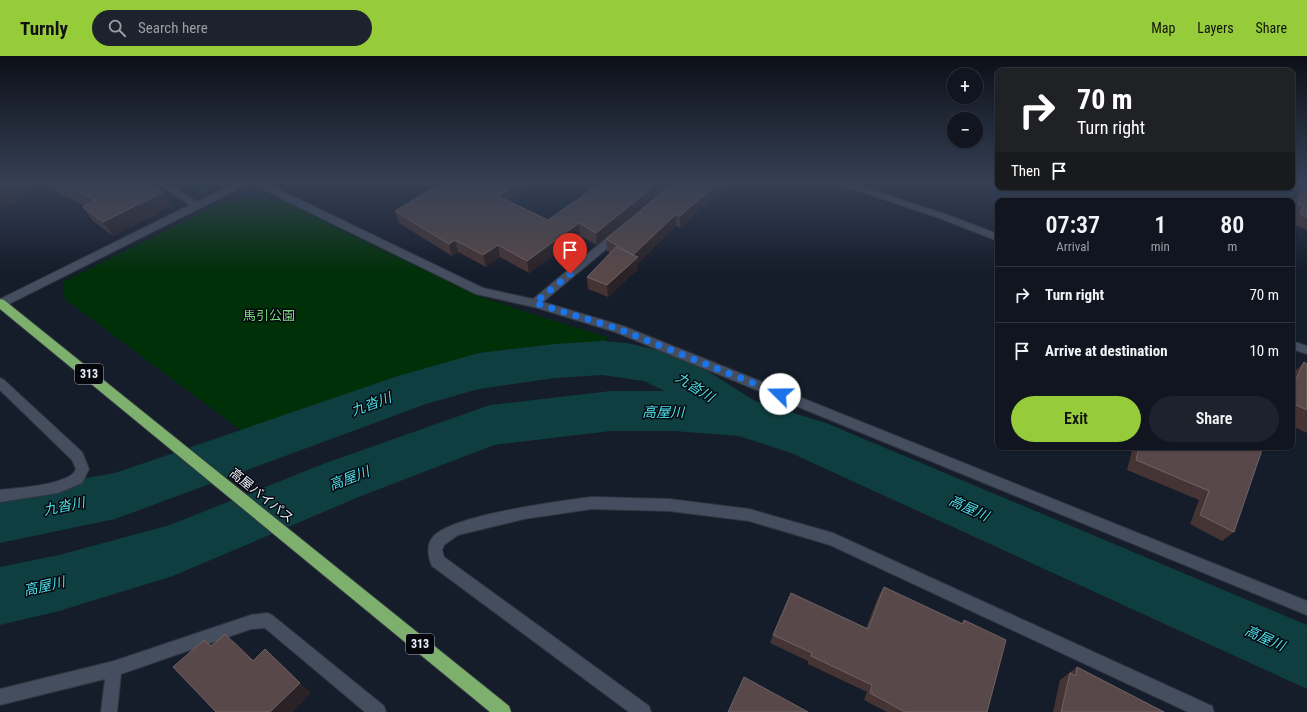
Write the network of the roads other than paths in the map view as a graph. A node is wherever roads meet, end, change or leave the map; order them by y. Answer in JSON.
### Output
{"nodes":[{"id":1,"x":183,"y":212,"type":"edge"},
{"id":2,"x":316,"y":212,"type":"edge"},
{"id":3,"x":928,"y":212,"type":"edge"},
{"id":4,"x":628,"y":226,"type":"edge"},
{"id":5,"x":995,"y":237,"type":"edge"},
{"id":6,"x":0,"y":303,"type":"edge"},
{"id":7,"x":535,"y":303,"type":"junction"},
{"id":8,"x":1295,"y":346,"type":"edge"},
{"id":9,"x":1307,"y":350,"type":"edge"},
{"id":10,"x":0,"y":383,"type":"edge"},
{"id":11,"x":0,"y":496,"type":"edge"},
{"id":12,"x":1307,"y":608,"type":"edge"},
{"id":13,"x":114,"y":670,"type":"junction"},
{"id":14,"x":0,"y":697,"type":"edge"},
{"id":15,"x":109,"y":712,"type":"edge"},
{"id":16,"x":378,"y":712,"type":"edge"},
{"id":17,"x":503,"y":712,"type":"edge"},
{"id":18,"x":643,"y":712,"type":"edge"},
{"id":19,"x":1206,"y":712,"type":"edge"}],
"edges":[{"from":1,"to":6,"type":"street"},
{"from":2,"to":7,"type":"street"},
{"from":3,"to":5,"type":"street"},
{"from":4,"to":7,"type":"street"},
{"from":6,"to":17,"type":"highway","name":"高屋バイパス","number":"313"},
{"from":7,"to":12,"type":"street"},
{"from":8,"to":9,"type":"street"},
{"from":10,"to":11,"type":"street"},
{"from":13,"to":14,"type":"street"},
{"from":13,"to":15,"type":"street"},
{"from":13,"to":16,"type":"street"},
{"from":18,"to":19,"type":"street"}]}
